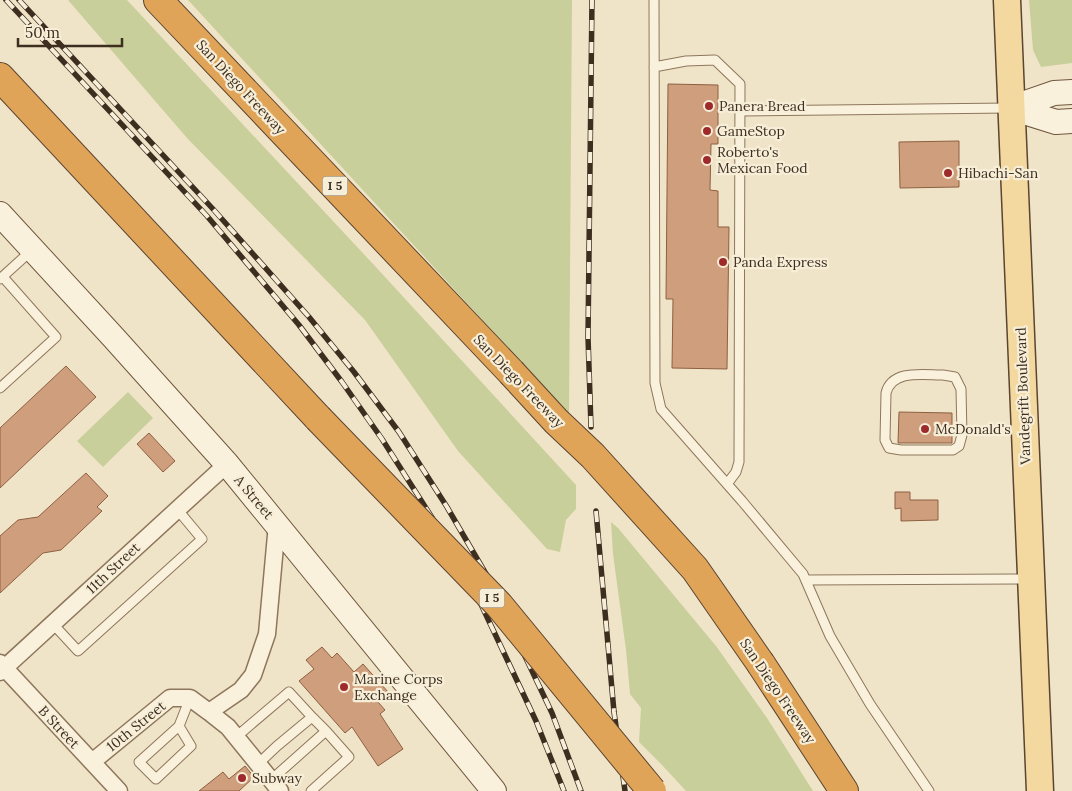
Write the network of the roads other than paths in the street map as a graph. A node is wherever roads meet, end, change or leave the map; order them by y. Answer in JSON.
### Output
{"nodes":[{"id":1,"x":158,"y":0,"type":"edge"},
{"id":2,"x":654,"y":0,"type":"edge"},
{"id":3,"x":1007,"y":0,"type":"edge"},
{"id":4,"x":654,"y":67,"type":"junction"},
{"id":5,"x":0,"y":77,"type":"edge"},
{"id":6,"x":1072,"y":92,"type":"edge"},
{"id":7,"x":1011,"y":108,"type":"junction"},
{"id":8,"x":740,"y":111,"type":"junction"},
{"id":9,"x":1072,"y":121,"type":"edge"},
{"id":10,"x":0,"y":214,"type":"edge"},
{"id":11,"x":33,"y":250,"type":"junction"},
{"id":12,"x":1,"y":278,"type":"edge"},
{"id":13,"x":896,"y":379,"type":"joint"},
{"id":14,"x":0,"y":388,"type":"edge"},
{"id":15,"x":227,"y":464,"type":"junction"},
{"id":16,"x":727,"y":484,"type":"junction"},
{"id":17,"x":177,"y":509,"type":"junction"},
{"id":18,"x":277,"y":524,"type":"junction"},
{"id":19,"x":1031,"y":579,"type":"junction"},
{"id":20,"x":806,"y":580,"type":"junction"},
{"id":21,"x":53,"y":624,"type":"junction"},
{"id":22,"x":2,"y":667,"type":"edge"},
{"id":23,"x":190,"y":698,"type":"junction"},
{"id":24,"x":209,"y":712,"type":"junction"},
{"id":25,"x":312,"y":717,"type":"junction"},
{"id":26,"x":179,"y":726,"type":"junction"},
{"id":27,"x":326,"y":731,"type":"junction"},
{"id":28,"x":236,"y":737,"type":"junction"},
{"id":29,"x":92,"y":762,"type":"junction"},
{"id":30,"x":258,"y":764,"type":"junction"},
{"id":31,"x":275,"y":786,"type":"edge"},
{"id":32,"x":118,"y":791,"type":"edge"},
{"id":33,"x":311,"y":791,"type":"edge"},
{"id":34,"x":494,"y":791,"type":"edge"},
{"id":35,"x":652,"y":791,"type":"edge"},
{"id":36,"x":844,"y":791,"type":"edge"},
{"id":37,"x":929,"y":791,"type":"edge"},
{"id":38,"x":1040,"y":791,"type":"edge"}],
"edges":[{"from":1,"to":36,"type":"highway","name":"San Diego Freeway","number":"I 5","bridge":true},
{"from":2,"to":4,"type":"lane"},
{"from":3,"to":7,"type":"main road","name":"Vandegrift Boulevard"},
{"from":4,"to":8,"type":"lane"},
{"from":4,"to":16,"type":"lane"},
{"from":5,"to":35,"type":"highway","number":"I 5","bridge":true},
{"from":6,"to":7,"type":"main road"},
{"from":7,"to":8,"type":"lane"},
{"from":7,"to":9,"type":"main road"},
{"from":7,"to":19,"type":"main road","name":"Vandegrift Boulevard"},
{"from":8,"to":16,"type":"lane"},
{"from":10,"to":11,"type":"main road","name":"A Street"},
{"from":11,"to":12,"type":"lane"},
{"from":11,"to":15,"type":"main road","name":"A Street"},
{"from":12,"to":14,"type":"lane"},
{"from":13,"to":13,"type":"lane"},
{"from":15,"to":17,"type":"street","name":"11th Street"},
{"from":15,"to":18,"type":"main road","name":"A Street"},
{"from":16,"to":20,"type":"lane"},
{"from":17,"to":21,"type":"street","name":"11th Street"},
{"from":17,"to":21,"type":"lane"},
{"from":18,"to":24,"type":"street"},
{"from":18,"to":34,"type":"main road","name":"A Street"},
{"from":19,"to":20,"type":"lane"},
{"from":19,"to":38,"type":"main road","name":"Vandegrift Boulevard"},
{"from":20,"to":37,"type":"lane"},
{"from":21,"to":22,"type":"street","name":"11th Street"},
{"from":22,"to":29,"type":"street","name":"B Street"},
{"from":23,"to":24,"type":"street"},
{"from":23,"to":26,"type":"lane"},
{"from":23,"to":29,"type":"street","name":"10th Street"},
{"from":24,"to":28,"type":"street"},
{"from":25,"to":27,"type":"lane"},
{"from":25,"to":28,"type":"lane"},
{"from":25,"to":30,"type":"lane"},
{"from":26,"to":26,"type":"lane"},
{"from":27,"to":31,"type":"lane"},
{"from":27,"to":33,"type":"lane"},
{"from":28,"to":30,"type":"street"},
{"from":29,"to":32,"type":"street","name":"B Street"},
{"from":30,"to":31,"type":"street"}]}
